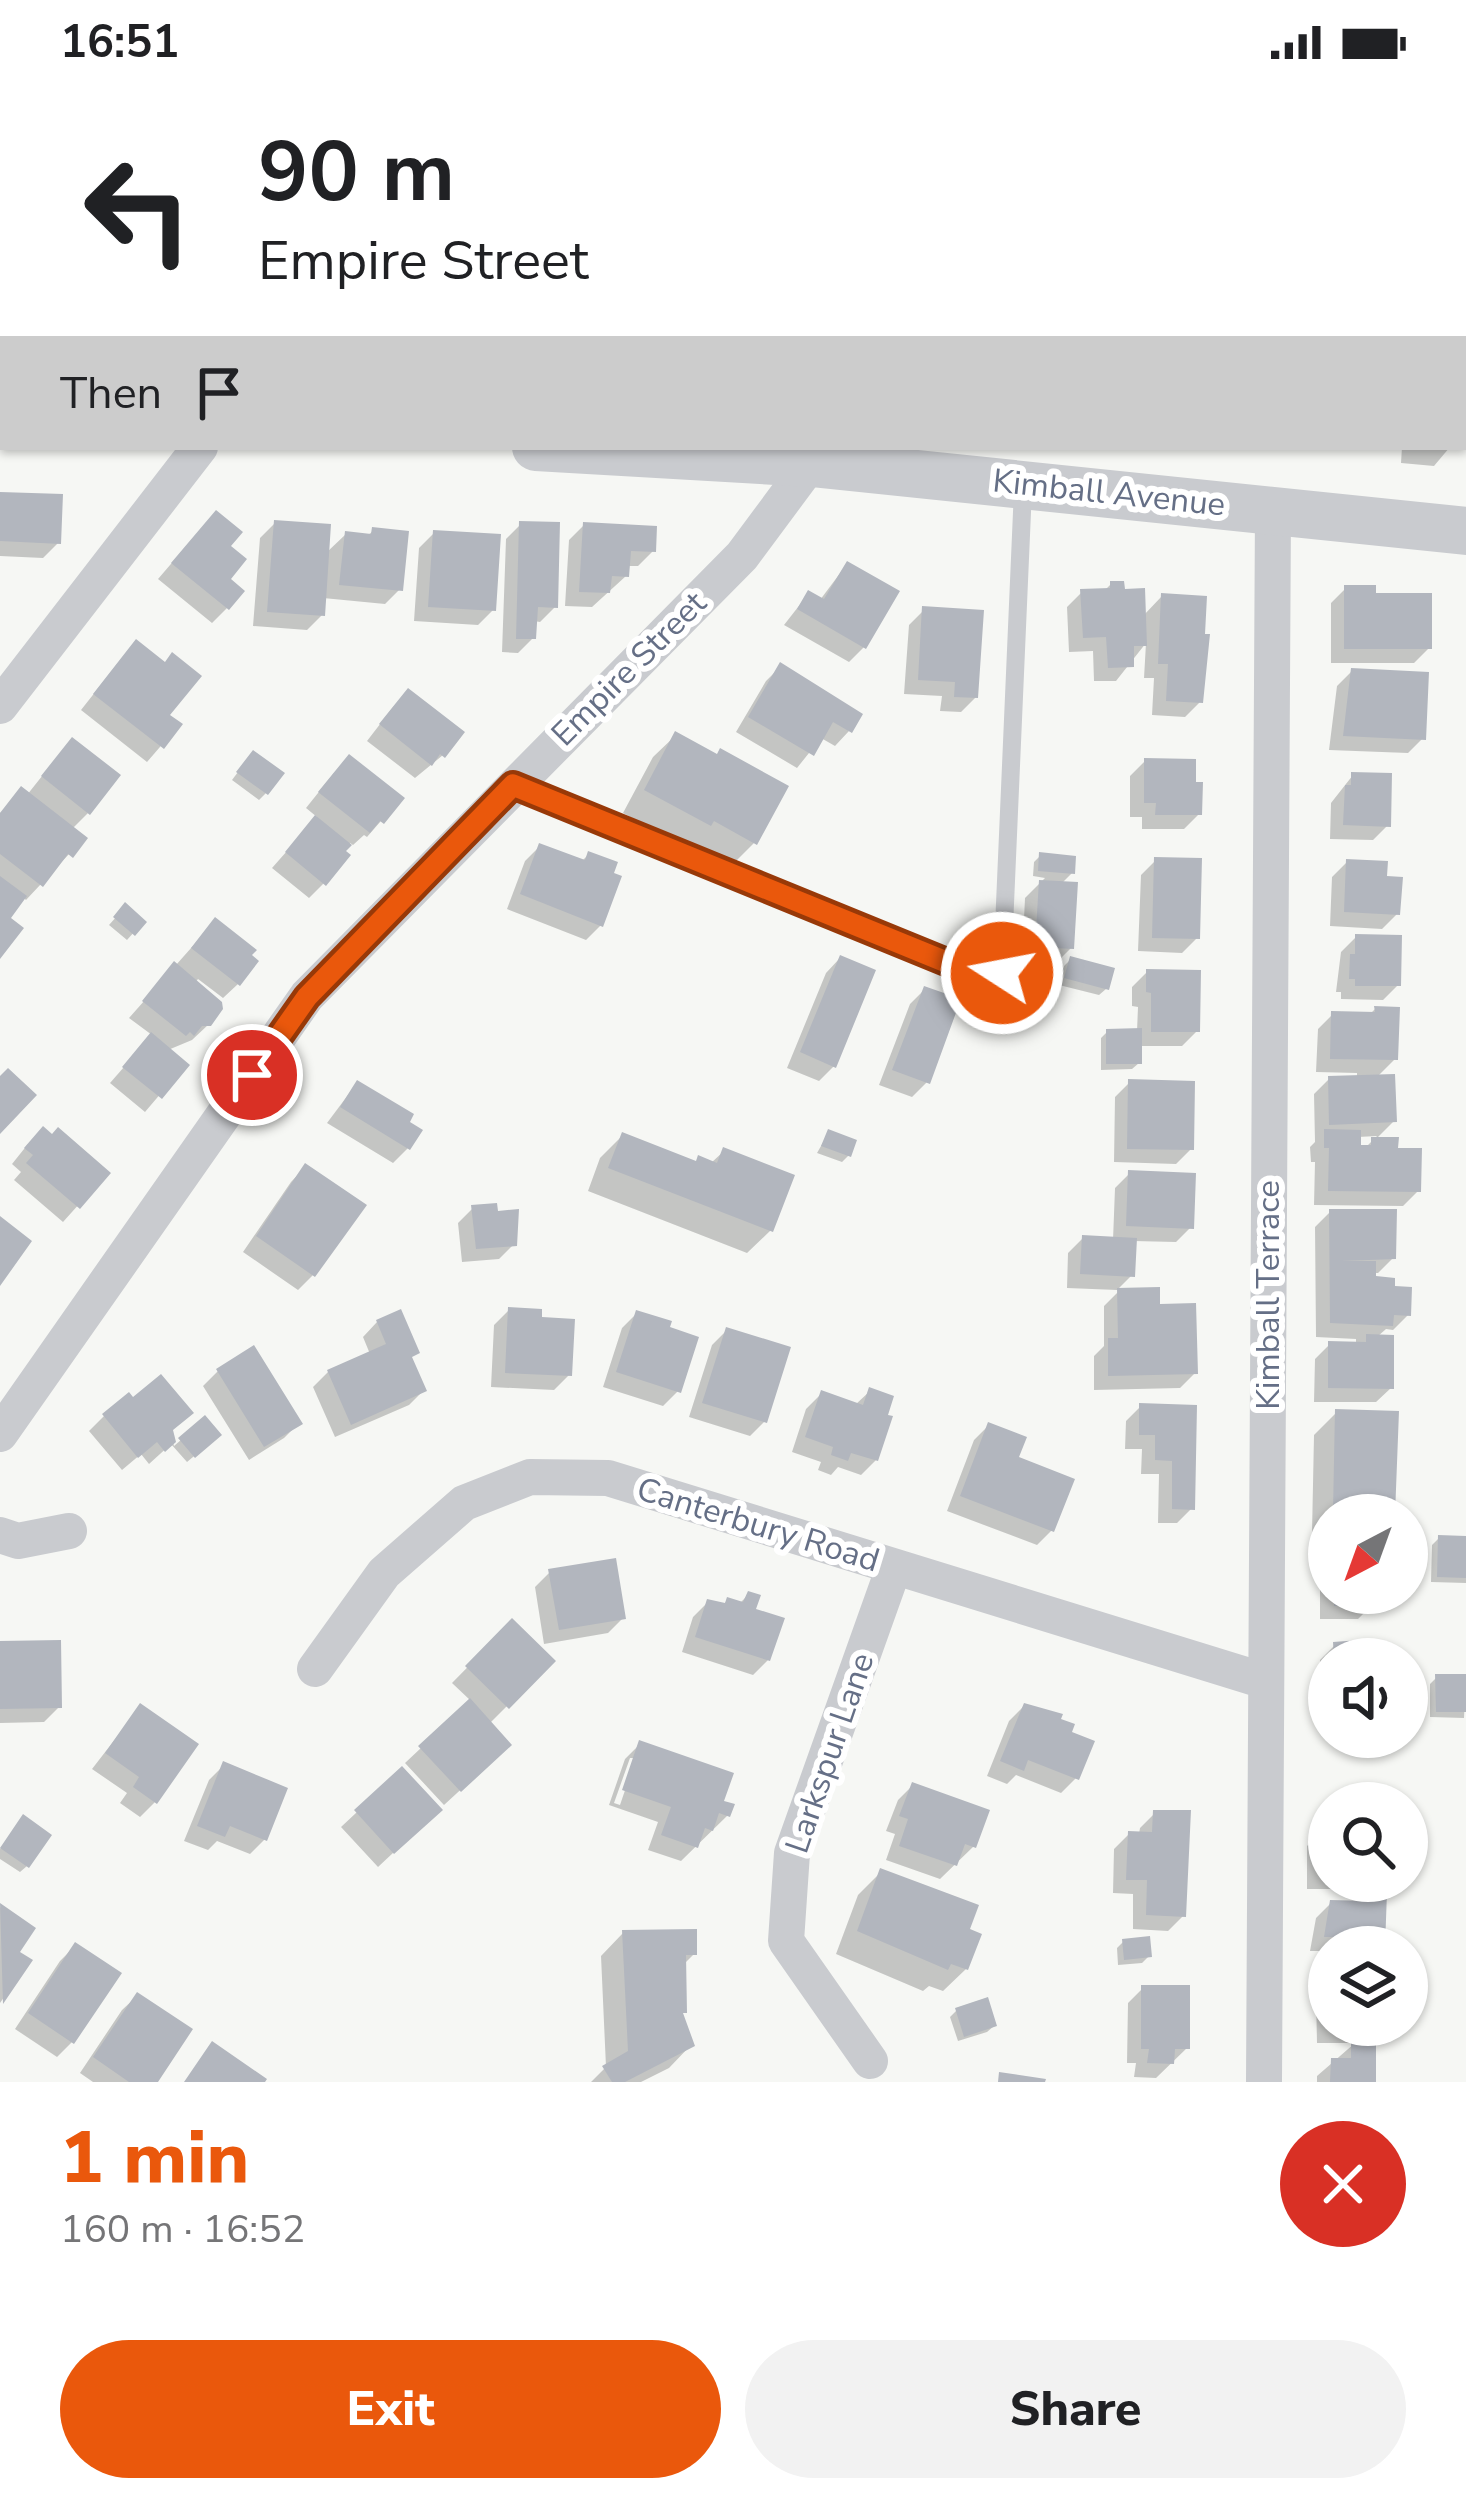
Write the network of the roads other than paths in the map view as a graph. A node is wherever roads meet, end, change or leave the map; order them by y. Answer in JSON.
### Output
{"nodes":[{"id":1,"x":198,"y":450,"type":"edge"},
{"id":2,"x":642,"y":450,"type":"edge"},
{"id":3,"x":818,"y":455,"type":"edge"},
{"id":4,"x":1023,"y":484,"type":"junction"},
{"id":5,"x":1274,"y":509,"type":"junction"},
{"id":6,"x":1466,"y":531,"type":"edge"},
{"id":7,"x":0,"y":706,"type":"edge"},
{"id":8,"x":513,"y":785,"type":"junction"},
{"id":9,"x":0,"y":1434,"type":"edge"},
{"id":10,"x":69,"y":1531,"type":"dead end"},
{"id":11,"x":0,"y":1535,"type":"edge"},
{"id":12,"x":894,"y":1567,"type":"junction"},
{"id":13,"x":315,"y":1669,"type":"dead end"},
{"id":14,"x":1265,"y":1681,"type":"junction"},
{"id":15,"x":870,"y":2061,"type":"dead end"},
{"id":16,"x":1264,"y":2082,"type":"edge"}],
"edges":[{"from":1,"to":7,"type":"street"},
{"from":2,"to":3,"type":"street","name":"Kimball Avenue"},
{"from":3,"to":4,"type":"street","name":"Kimball Avenue"},
{"from":3,"to":8,"type":"street","name":"Empire Street"},
{"from":4,"to":5,"type":"street","name":"Kimball Avenue"},
{"from":4,"to":8,"type":"lane"},
{"from":5,"to":6,"type":"street","name":"Kimball Avenue"},
{"from":5,"to":14,"type":"street","name":"Kimball Terrace"},
{"from":8,"to":9,"type":"street","name":"Empire Street"},
{"from":10,"to":11,"type":"street"},
{"from":12,"to":13,"type":"street","name":"Canterbury Road"},
{"from":12,"to":14,"type":"street","name":"Canterbury Road"},
{"from":12,"to":15,"type":"street","name":"Larkspur Lane"},
{"from":14,"to":16,"type":"street","name":"Kimball Terrace"}]}
